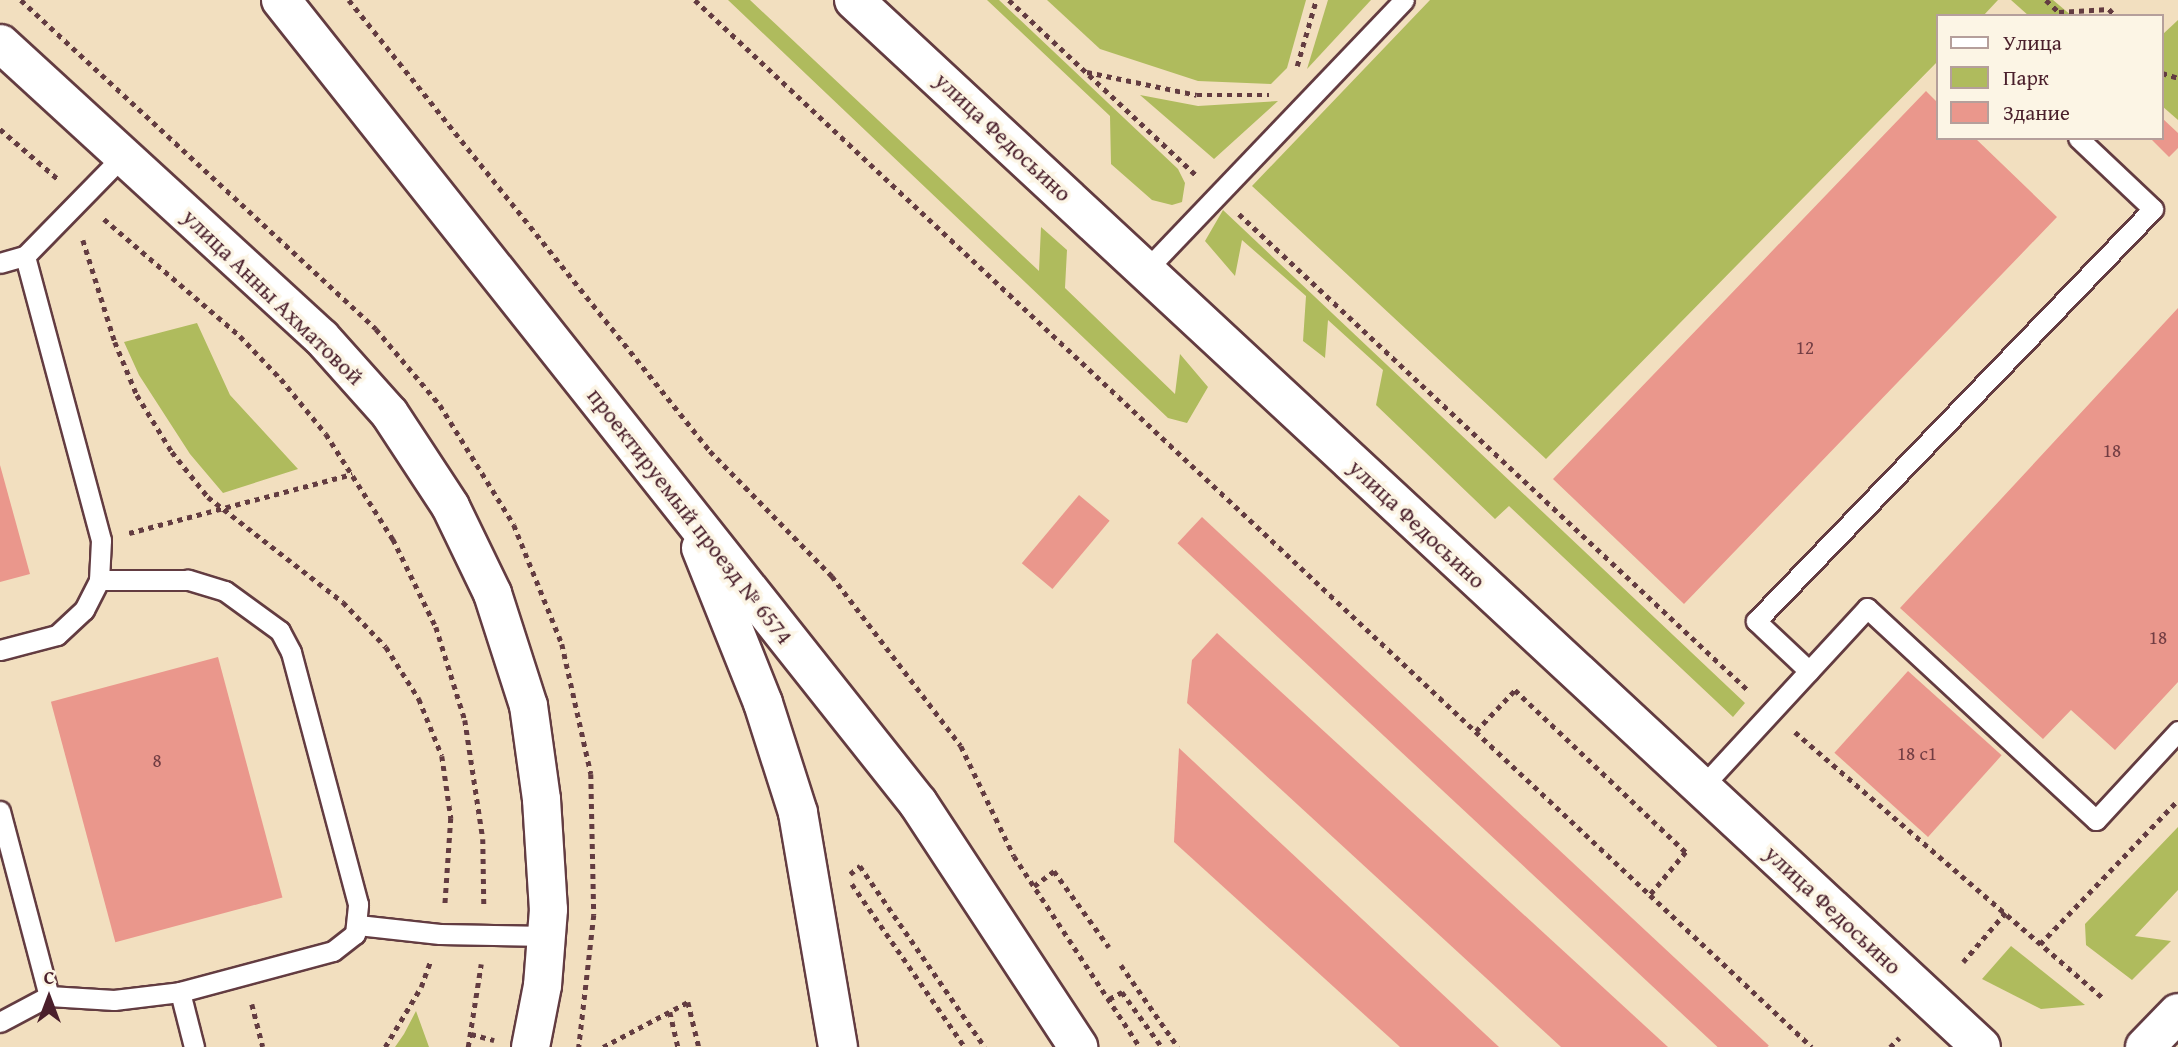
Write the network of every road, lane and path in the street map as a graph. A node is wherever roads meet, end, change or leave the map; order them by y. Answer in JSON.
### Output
{"nodes":[{"id":1,"x":281,"y":0,"type":"edge"},
{"id":2,"x":349,"y":0,"type":"edge"},
{"id":3,"x":695,"y":0,"type":"edge"},
{"id":4,"x":854,"y":0,"type":"edge"},
{"id":5,"x":1009,"y":0,"type":"edge"},
{"id":6,"x":1316,"y":0,"type":"edge"},
{"id":7,"x":1404,"y":0,"type":"edge"},
{"id":8,"x":2046,"y":0,"type":"edge"},
{"id":9,"x":2113,"y":14,"type":"edge"},
{"id":10,"x":0,"y":43,"type":"edge"},
{"id":11,"x":1295,"y":71,"type":"dead end"},
{"id":12,"x":1087,"y":72,"type":"junction"},
{"id":13,"x":1273,"y":95,"type":"dead end"},
{"id":14,"x":0,"y":129,"type":"edge"},
{"id":15,"x":2080,"y":140,"type":"edge"},
{"id":16,"x":124,"y":156,"type":"junction"},
{"id":17,"x":1219,"y":197,"type":"junction"},
{"id":18,"x":78,"y":203,"type":"junction"},
{"id":19,"x":25,"y":256,"type":"junction"},
{"id":20,"x":0,"y":263,"type":"edge"},
{"id":21,"x":1146,"y":270,"type":"junction"},
{"id":22,"x":352,"y":474,"type":"junction"},
{"id":23,"x":222,"y":508,"type":"junction"},
{"id":24,"x":686,"y":510,"type":"junction"},
{"id":25,"x":101,"y":540,"type":"junction"},
{"id":26,"x":99,"y":580,"type":"junction"},
{"id":27,"x":0,"y":650,"type":"edge"},
{"id":28,"x":1808,"y":671,"type":"junction"},
{"id":29,"x":1772,"y":712,"type":"junction"},
{"id":30,"x":1476,"y":731,"type":"junction"},
{"id":31,"x":2178,"y":731,"type":"edge"},
{"id":32,"x":1701,"y":788,"type":"junction"},
{"id":33,"x":2178,"y":800,"type":"edge"},
{"id":34,"x":0,"y":811,"type":"edge"},
{"id":35,"x":1034,"y":886,"type":"junction"},
{"id":36,"x":1650,"y":895,"type":"junction"},
{"id":37,"x":2005,"y":913,"type":"junction"},
{"id":38,"x":358,"y":925,"type":"junction"},
{"id":39,"x":440,"y":934,"type":"junction"},
{"id":40,"x":484,"y":936,"type":"junction"},
{"id":41,"x":547,"y":936,"type":"junction"},
{"id":42,"x":2040,"y":944,"type":"junction"},
{"id":43,"x":1109,"y":947,"type":"dead end"},
{"id":44,"x":1964,"y":962,"type":"dead end"},
{"id":45,"x":1121,"y":965,"type":"dead end"},
{"id":46,"x":244,"y":975,"type":"junction"},
{"id":47,"x":180,"y":992,"type":"junction"},
{"id":48,"x":49,"y":996,"type":"junction"},
{"id":49,"x":1109,"y":999,"type":"junction"},
{"id":50,"x":2104,"y":999,"type":"dead end"},
{"id":51,"x":670,"y":1012,"type":"junction"},
{"id":52,"x":2178,"y":1013,"type":"edge"},
{"id":53,"x":0,"y":1022,"type":"edge"},
{"id":54,"x":471,"y":1034,"type":"junction"},
{"id":55,"x":1899,"y":1038,"type":"dead end"},
{"id":56,"x":514,"y":1044,"type":"edge"},
{"id":57,"x":194,"y":1047,"type":"edge"},
{"id":58,"x":263,"y":1047,"type":"edge"},
{"id":59,"x":385,"y":1047,"type":"edge"},
{"id":60,"x":468,"y":1047,"type":"edge"},
{"id":61,"x":603,"y":1047,"type":"edge"},
{"id":62,"x":678,"y":1047,"type":"edge"},
{"id":63,"x":699,"y":1047,"type":"edge"},
{"id":64,"x":838,"y":1047,"type":"edge"},
{"id":65,"x":965,"y":1047,"type":"edge"},
{"id":66,"x":985,"y":1047,"type":"edge"},
{"id":67,"x":1078,"y":1047,"type":"edge"},
{"id":68,"x":1140,"y":1047,"type":"edge"},
{"id":69,"x":1162,"y":1047,"type":"edge"},
{"id":70,"x":1178,"y":1047,"type":"edge"},
{"id":71,"x":1812,"y":1047,"type":"edge"},
{"id":72,"x":1890,"y":1047,"type":"edge"},
{"id":73,"x":1981,"y":1047,"type":"edge"},
{"id":74,"x":2145,"y":1047,"type":"edge"}],
"edges":[{"from":1,"to":24,"type":"main road","name":"проектируемый проезд № 6574"},
{"from":2,"to":35,"type":"path"},
{"from":3,"to":30,"type":"path"},
{"from":4,"to":21,"type":"main road","name":"улица Федосьино"},
{"from":5,"to":12,"type":"path"},
{"from":6,"to":11,"type":"path"},
{"from":7,"to":17,"type":"lane"},
{"from":8,"to":9,"type":"path"},
{"from":10,"to":16,"type":"street","name":"улица Анны Ахматовой"},
{"from":12,"to":13,"type":"path"},
{"from":12,"to":17,"type":"path"},
{"from":14,"to":18,"type":"path"},
{"from":15,"to":28,"type":"lane"},
{"from":16,"to":18,"type":"lane"},
{"from":16,"to":41,"type":"street","name":"улица Анны Ахматовой"},
{"from":17,"to":21,"type":"lane"},
{"from":17,"to":29,"type":"path"},
{"from":18,"to":19,"type":"lane"},
{"from":18,"to":22,"type":"path"},
{"from":18,"to":23,"type":"path"},
{"from":19,"to":20,"type":"lane"},
{"from":19,"to":25,"type":"lane"},
{"from":21,"to":32,"type":"main road","name":"улица Федосьино"},
{"from":22,"to":23,"type":"path"},
{"from":22,"to":40,"type":"path"},
{"from":23,"to":25,"type":"path"},
{"from":23,"to":39,"type":"path"},
{"from":24,"to":64,"type":"main road"},
{"from":24,"to":67,"type":"main road","name":"проектируемый проезд № 6574"},
{"from":25,"to":26,"type":"lane"},
{"from":26,"to":27,"type":"lane"},
{"from":26,"to":38,"type":"lane"},
{"from":28,"to":29,"type":"lane"},
{"from":28,"to":31,"type":"lane"},
{"from":29,"to":32,"type":"lane"},
{"from":29,"to":37,"type":"path"},
{"from":30,"to":36,"type":"path"},
{"from":30,"to":36,"type":"path"},
{"from":32,"to":73,"type":"main road","name":"улица Федосьино"},
{"from":33,"to":42,"type":"path"},
{"from":34,"to":48,"type":"lane"},
{"from":35,"to":43,"type":"path"},
{"from":35,"to":49,"type":"path"},
{"from":36,"to":71,"type":"path"},
{"from":37,"to":42,"type":"path"},
{"from":37,"to":44,"type":"path"},
{"from":38,"to":39,"type":"lane"},
{"from":38,"to":46,"type":"lane"},
{"from":39,"to":40,"type":"lane"},
{"from":39,"to":59,"type":"path"},
{"from":40,"to":41,"type":"lane"},
{"from":40,"to":54,"type":"path"},
{"from":41,"to":56,"type":"street","name":"улица Анны Ахматовой"},
{"from":42,"to":50,"type":"path"},
{"from":45,"to":70,"type":"path"},
{"from":46,"to":47,"type":"lane"},
{"from":46,"to":58,"type":"path"},
{"from":47,"to":48,"type":"lane"},
{"from":47,"to":57,"type":"lane"},
{"from":48,"to":53,"type":"lane"},
{"from":49,"to":68,"type":"path"},
{"from":49,"to":69,"type":"path"},
{"from":51,"to":61,"type":"path"},
{"from":51,"to":62,"type":"path"},
{"from":51,"to":63,"type":"path"},
{"from":52,"to":74,"type":"main road"},
{"from":54,"to":56,"type":"path"},
{"from":54,"to":60,"type":"path"},
{"from":55,"to":72,"type":"path"},
{"from":65,"to":66,"type":"path"}]}
